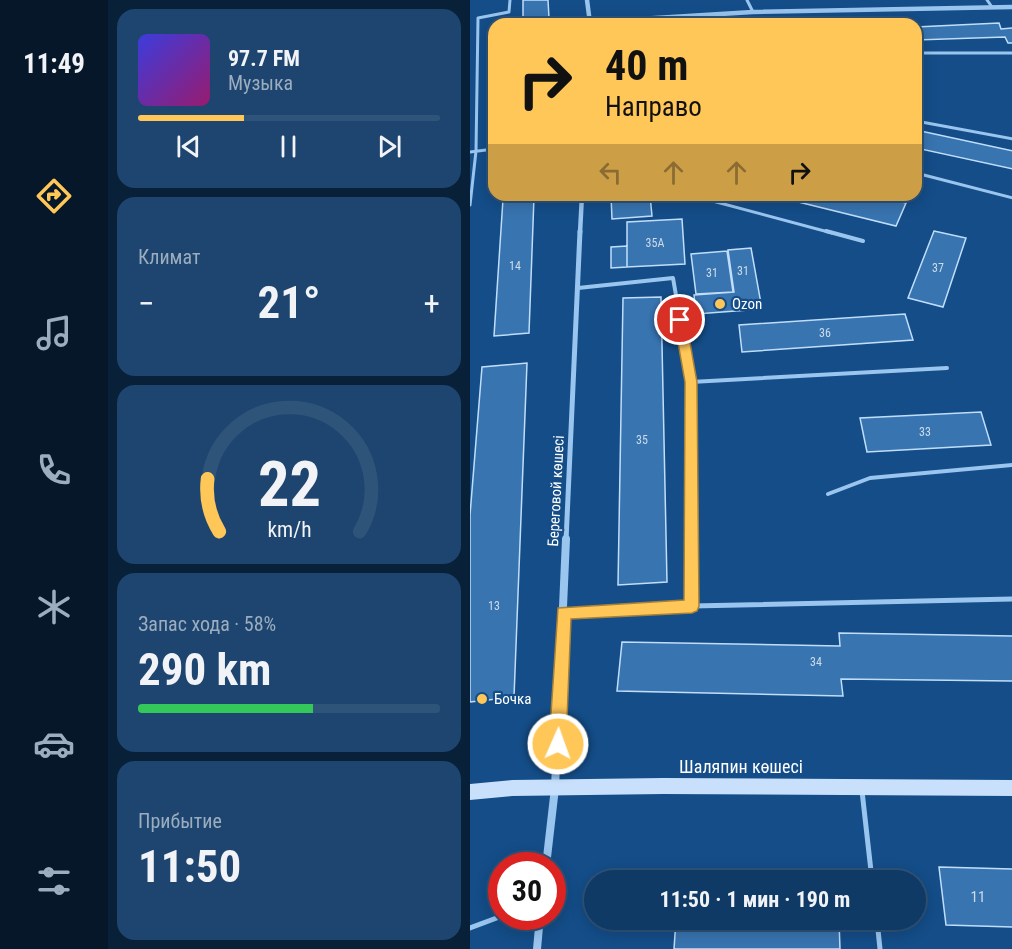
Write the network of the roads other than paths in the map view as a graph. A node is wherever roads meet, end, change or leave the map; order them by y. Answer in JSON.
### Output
{"nodes":[{"id":1,"x":510,"y":0,"type":"edge"},
{"id":2,"x":587,"y":0,"type":"edge"},
{"id":3,"x":747,"y":0,"type":"edge"},
{"id":4,"x":987,"y":0,"type":"edge"},
{"id":5,"x":992,"y":7,"type":"junction"},
{"id":6,"x":1013,"y":7,"type":"edge"},
{"id":7,"x":752,"y":12,"type":"junction"},
{"id":8,"x":666,"y":17,"type":"joint"},
{"id":9,"x":589,"y":18,"type":"edge"},
{"id":10,"x":653,"y":18,"type":"edge"},
{"id":11,"x":922,"y":53,"type":"edge"},
{"id":12,"x":1013,"y":53,"type":"edge"},
{"id":13,"x":922,"y":122,"type":"edge"},
{"id":14,"x":1013,"y":140,"type":"edge"},
{"id":15,"x":488,"y":150,"type":"edge"},
{"id":16,"x":476,"y":151,"type":"junction"},
{"id":17,"x":470,"y":152,"type":"edge"},
{"id":18,"x":922,"y":175,"type":"edge"},
{"id":19,"x":1013,"y":198,"type":"edge"},
{"id":20,"x":582,"y":201,"type":"edge"},
{"id":21,"x":713,"y":201,"type":"edge"},
{"id":22,"x":470,"y":205,"type":"edge"},
{"id":23,"x":863,"y":241,"type":"dead end"},
{"id":24,"x":578,"y":288,"type":"junction"},
{"id":25,"x":947,"y":368,"type":"dead end"},
{"id":26,"x":691,"y":382,"type":"junction"},
{"id":27,"x":1013,"y":465,"type":"edge"},
{"id":28,"x":828,"y":494,"type":"dead end"},
{"id":29,"x":1013,"y":599,"type":"edge"},
{"id":30,"x":692,"y":606,"type":"junction"},
{"id":31,"x":564,"y":612,"type":"junction"},
{"id":32,"x":862,"y":787,"type":"junction"},
{"id":33,"x":556,"y":788,"type":"junction"},
{"id":34,"x":1013,"y":788,"type":"edge"},
{"id":35,"x":470,"y":792,"type":"edge"},
{"id":36,"x":548,"y":852,"type":"edge"},
{"id":37,"x":871,"y":870,"type":"edge"},
{"id":38,"x":488,"y":921,"type":"edge"},
{"id":39,"x":470,"y":928,"type":"edge"},
{"id":40,"x":539,"y":930,"type":"edge"},
{"id":41,"x":878,"y":930,"type":"edge"},
{"id":42,"x":537,"y":949,"type":"edge"},
{"id":43,"x":880,"y":949,"type":"edge"}],
"edges":[{"from":1,"to":16,"type":"lane"},
{"from":2,"to":9,"type":"street"},
{"from":3,"to":7,"type":"lane"},
{"from":4,"to":5,"type":"lane"},
{"from":5,"to":6,"type":"street"},
{"from":5,"to":7,"type":"street"},
{"from":7,"to":8,"type":"street"},
{"from":8,"to":10,"type":"street"},
{"from":11,"to":12,"type":"lane"},
{"from":13,"to":14,"type":"lane"},
{"from":15,"to":16,"type":"lane"},
{"from":16,"to":17,"type":"lane"},
{"from":16,"to":22,"type":"lane"},
{"from":18,"to":19,"type":"lane"},
{"from":20,"to":24,"type":"street","name":"Береговой көшесі"},
{"from":21,"to":23,"type":"lane"},
{"from":24,"to":26,"type":"lane"},
{"from":24,"to":31,"type":"street","name":"Береговой көшесі"},
{"from":25,"to":26,"type":"lane"},
{"from":26,"to":30,"type":"lane"},
{"from":27,"to":28,"type":"lane"},
{"from":29,"to":30,"type":"lane"},
{"from":30,"to":31,"type":"lane"},
{"from":31,"to":33,"type":"street","name":"Береговой көшесі"},
{"from":32,"to":33,"type":"main road","name":"Шаляпин көшесі"},
{"from":32,"to":34,"type":"main road","name":"Шаляпин көшесі"},
{"from":32,"to":37,"type":"lane"},
{"from":33,"to":35,"type":"main road","name":"Шаляпин көшесі"},
{"from":33,"to":36,"type":"street","name":"Береговой көшесі"},
{"from":38,"to":39,"type":"lane"},
{"from":40,"to":42,"type":"street"},
{"from":41,"to":43,"type":"lane"}]}
